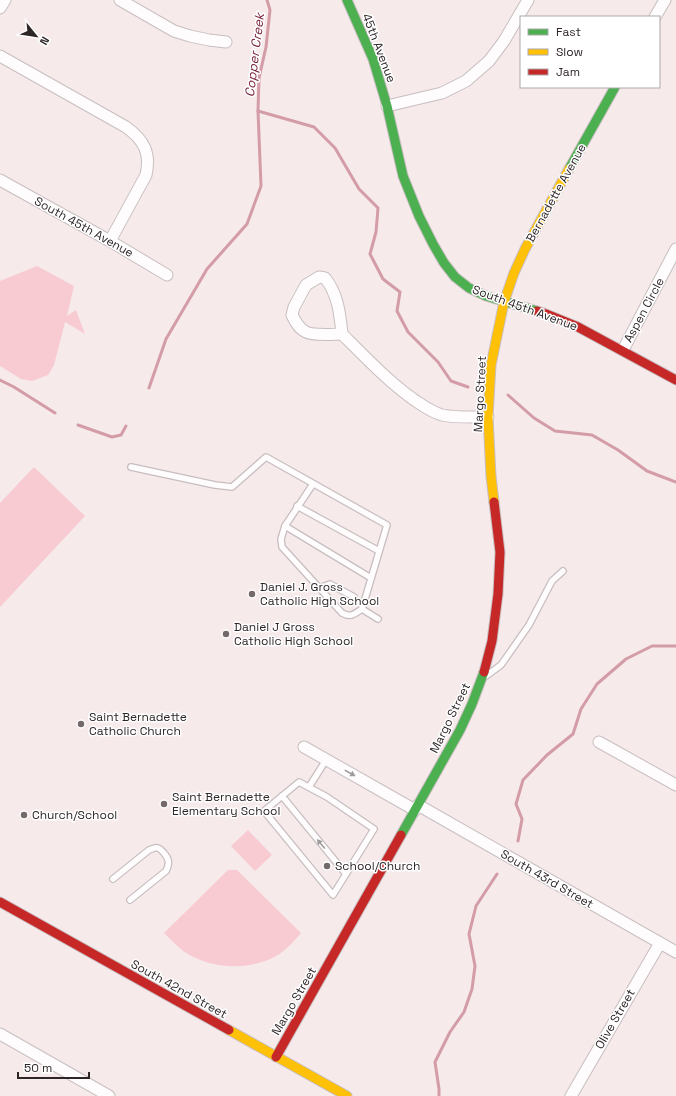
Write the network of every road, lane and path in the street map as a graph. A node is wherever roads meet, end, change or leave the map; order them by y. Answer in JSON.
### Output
{"nodes":[{"id":1,"x":5,"y":0,"type":"edge"},
{"id":2,"x":120,"y":0,"type":"edge"},
{"id":3,"x":347,"y":0,"type":"edge"},
{"id":4,"x":528,"y":0,"type":"edge"},
{"id":5,"x":665,"y":0,"type":"edge"},
{"id":6,"x":0,"y":8,"type":"edge"},
{"id":7,"x":656,"y":16,"type":"edge"},
{"id":8,"x":226,"y":42,"type":"dead end"},
{"id":9,"x":0,"y":56,"type":"edge"},
{"id":10,"x":614,"y":88,"type":"edge"},
{"id":11,"x":387,"y":106,"type":"junction"},
{"id":12,"x":0,"y":180,"type":"edge"},
{"id":13,"x":110,"y":241,"type":"junction"},
{"id":14,"x":676,"y":249,"type":"edge"},
{"id":15,"x":167,"y":274,"type":"dead end"},
{"id":16,"x":504,"y":302,"type":"junction"},
{"id":17,"x":342,"y":334,"type":"junction"},
{"id":18,"x":622,"y":350,"type":"junction"},
{"id":19,"x":676,"y":380,"type":"edge"},
{"id":20,"x":488,"y":417,"type":"junction"},
{"id":21,"x":131,"y":467,"type":"dead end"},
{"id":22,"x":313,"y":484,"type":"junction"},
{"id":23,"x":297,"y":506,"type":"junction"},
{"id":24,"x":285,"y":526,"type":"junction"},
{"id":25,"x":379,"y":551,"type":"junction"},
{"id":26,"x":563,"y":571,"type":"dead end"},
{"id":27,"x":371,"y":578,"type":"junction"},
{"id":28,"x":319,"y":588,"type":"junction"},
{"id":29,"x":354,"y":597,"type":"dead end"},
{"id":30,"x":362,"y":609,"type":"junction"},
{"id":31,"x":378,"y":618,"type":"dead end"},
{"id":32,"x":482,"y":678,"type":"junction"},
{"id":33,"x":599,"y":742,"type":"dead end"},
{"id":34,"x":304,"y":747,"type":"dead end"},
{"id":35,"x":326,"y":760,"type":"junction"},
{"id":36,"x":676,"y":785,"type":"edge"},
{"id":37,"x":310,"y":787,"type":"junction"},
{"id":38,"x":282,"y":796,"type":"junction"},
{"id":39,"x":417,"y":808,"type":"junction"},
{"id":40,"x":346,"y":874,"type":"junction"},
{"id":41,"x":113,"y":879,"type":"dead end"},
{"id":42,"x":130,"y":900,"type":"dead end"},
{"id":43,"x":0,"y":902,"type":"edge"},
{"id":44,"x":660,"y":943,"type":"junction"},
{"id":45,"x":676,"y":952,"type":"edge"},
{"id":46,"x":0,"y":1034,"type":"edge"},
{"id":47,"x":276,"y":1057,"type":"junction"},
{"id":48,"x":109,"y":1096,"type":"edge"},
{"id":49,"x":347,"y":1096,"type":"edge"},
{"id":50,"x":571,"y":1096,"type":"edge"}],
"edges":[{"from":1,"to":6,"type":"street"},
{"from":2,"to":8,"type":"street"},
{"from":3,"to":11,"type":"street","name":"45th Avenue"},
{"from":4,"to":11,"type":"street"},
{"from":5,"to":7,"type":"street"},
{"from":9,"to":13,"type":"street"},
{"from":10,"to":16,"type":"street","name":"Bernadette Avenue"},
{"from":11,"to":16,"type":"street","name":"South 45th Avenue"},
{"from":12,"to":13,"type":"street","name":"South 45th Avenue"},
{"from":13,"to":15,"type":"street","name":"South 45th Avenue"},
{"from":14,"to":18,"type":"street","name":"Aspen Circle"},
{"from":16,"to":18,"type":"street","name":"South 45th Avenue"},
{"from":16,"to":20,"type":"street","name":"Margo Street"},
{"from":17,"to":17,"type":"street"},
{"from":17,"to":20,"type":"street"},
{"from":18,"to":19,"type":"street","name":"South 45th Avenue"},
{"from":20,"to":32,"type":"street","name":"Margo Street"},
{"from":21,"to":22,"type":"lane"},
{"from":22,"to":23,"type":"lane"},
{"from":22,"to":25,"type":"lane"},
{"from":23,"to":24,"type":"lane"},
{"from":23,"to":25,"type":"lane"},
{"from":24,"to":27,"type":"lane"},
{"from":24,"to":28,"type":"lane"},
{"from":25,"to":27,"type":"lane"},
{"from":26,"to":32,"type":"lane"},
{"from":27,"to":30,"type":"lane"},
{"from":28,"to":29,"type":"lane"},
{"from":28,"to":30,"type":"lane"},
{"from":30,"to":31,"type":"lane"},
{"from":32,"to":39,"type":"street","name":"Margo Street"},
{"from":33,"to":36,"type":"street"},
{"from":34,"to":35,"type":"street","name":"South 43rd Street"},
{"from":35,"to":37,"type":"lane"},
{"from":35,"to":39,"type":"street","name":"South 43rd Street","one_way":true},
{"from":37,"to":38,"type":"lane"},
{"from":37,"to":40,"type":"lane"},
{"from":40,"to":38,"type":"lane","one_way":true},
{"from":38,"to":40,"type":"lane"},
{"from":39,"to":44,"type":"street","name":"South 43rd Street"},
{"from":39,"to":47,"type":"street","name":"Margo Street"},
{"from":41,"to":42,"type":"lane"},
{"from":43,"to":47,"type":"street","name":"South 42nd Street"},
{"from":44,"to":45,"type":"street","name":"South 43rd Street"},
{"from":44,"to":50,"type":"street","name":"Olive Street"},
{"from":46,"to":48,"type":"street"},
{"from":47,"to":49,"type":"street","name":"South 42nd Street"}]}
